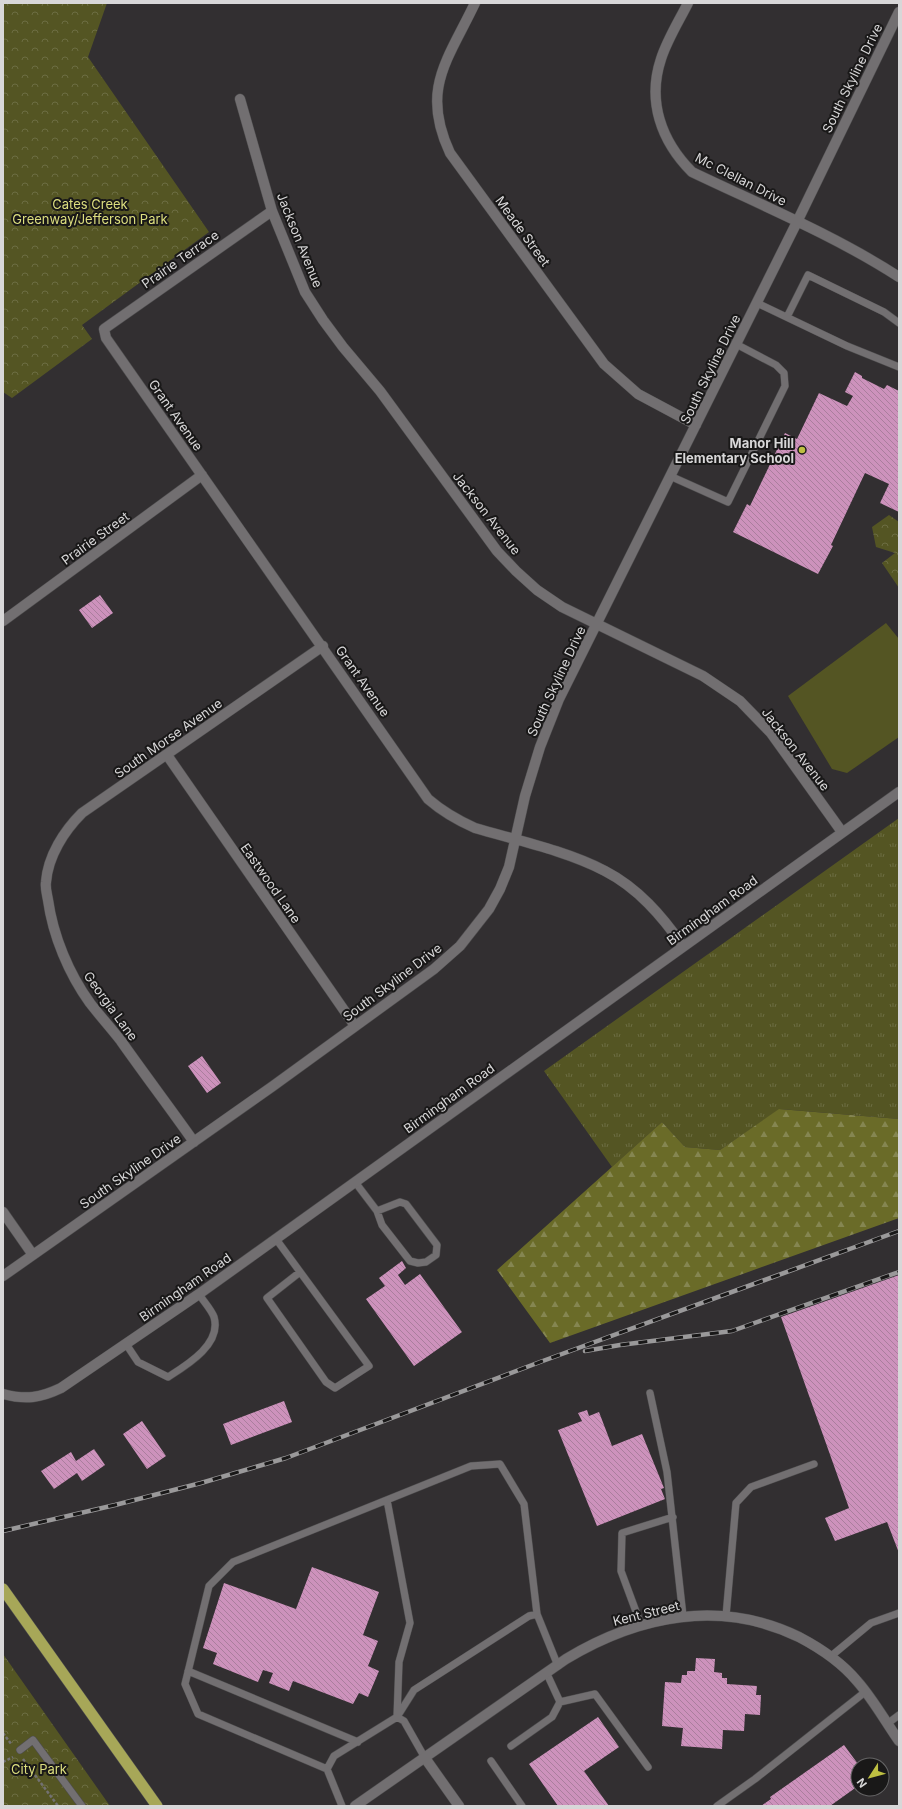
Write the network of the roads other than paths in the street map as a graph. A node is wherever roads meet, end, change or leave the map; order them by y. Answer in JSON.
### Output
{"nodes":[{"id":1,"x":475,"y":3,"type":"edge"},
{"id":2,"x":688,"y":3,"type":"edge"},
{"id":3,"x":899,"y":12,"type":"edge"},
{"id":4,"x":240,"y":99,"type":"dead end"},
{"id":5,"x":272,"y":211,"type":"junction"},
{"id":6,"x":797,"y":222,"type":"junction"},
{"id":7,"x":899,"y":277,"type":"edge"},
{"id":8,"x":757,"y":303,"type":"junction"},
{"id":9,"x":787,"y":317,"type":"junction"},
{"id":10,"x":899,"y":322,"type":"edge"},
{"id":11,"x":104,"y":329,"type":"joint"},
{"id":12,"x":736,"y":344,"type":"junction"},
{"id":13,"x":899,"y":366,"type":"edge"},
{"id":14,"x":696,"y":425,"type":"junction"},
{"id":15,"x":202,"y":475,"type":"junction"},
{"id":16,"x":670,"y":476,"type":"junction"},
{"id":17,"x":3,"y":621,"type":"edge"},
{"id":18,"x":597,"y":624,"type":"junction"},
{"id":19,"x":323,"y":646,"type":"junction"},
{"id":20,"x":167,"y":755,"type":"junction"},
{"id":21,"x":899,"y":792,"type":"edge"},
{"id":22,"x":842,"y":832,"type":"junction"},
{"id":23,"x":516,"y":840,"type":"junction"},
{"id":24,"x":49,"y":868,"type":"joint"},
{"id":25,"x":683,"y":946,"type":"junction"},
{"id":26,"x":355,"y":1026,"type":"junction"},
{"id":27,"x":194,"y":1142,"type":"junction"},
{"id":28,"x":355,"y":1182,"type":"junction"},
{"id":29,"x":377,"y":1211,"type":"junction"},
{"id":30,"x":3,"y":1212,"type":"edge"},
{"id":31,"x":276,"y":1239,"type":"junction"},
{"id":32,"x":33,"y":1255,"type":"junction"},
{"id":33,"x":300,"y":1272,"type":"junction"},
{"id":34,"x":3,"y":1276,"type":"edge"},
{"id":35,"x":199,"y":1294,"type":"junction"},
{"id":36,"x":126,"y":1344,"type":"junction"},
{"id":37,"x":650,"y":1393,"type":"dead end"},
{"id":38,"x":3,"y":1394,"type":"edge"},
{"id":39,"x":814,"y":1464,"type":"dead end"},
{"id":40,"x":387,"y":1500,"type":"junction"},
{"id":41,"x":673,"y":1517,"type":"junction"},
{"id":42,"x":3,"y":1589,"type":"edge"},
{"id":43,"x":899,"y":1613,"type":"edge"},
{"id":44,"x":537,"y":1614,"type":"junction"},
{"id":45,"x":683,"y":1616,"type":"junction"},
{"id":46,"x":726,"y":1616,"type":"junction"},
{"id":47,"x":641,"y":1625,"type":"junction"},
{"id":48,"x":830,"y":1657,"type":"junction"},
{"id":49,"x":558,"y":1666,"type":"junction"},
{"id":50,"x":188,"y":1671,"type":"junction"},
{"id":51,"x":547,"y":1674,"type":"junction"},
{"id":52,"x":865,"y":1692,"type":"junction"},
{"id":53,"x":560,"y":1702,"type":"junction"},
{"id":54,"x":899,"y":1715,"type":"edge"},
{"id":55,"x":396,"y":1717,"type":"junction"},
{"id":56,"x":887,"y":1724,"type":"junction"},
{"id":57,"x":899,"y":1740,"type":"edge"},
{"id":58,"x":358,"y":1742,"type":"junction"},
{"id":59,"x":511,"y":1746,"type":"dead end"},
{"id":60,"x":18,"y":1749,"type":"road end"},
{"id":61,"x":425,"y":1758,"type":"junction"},
{"id":62,"x":491,"y":1761,"type":"dead end"},
{"id":63,"x":648,"y":1767,"type":"dead end"},
{"id":64,"x":327,"y":1770,"type":"junction"},
{"id":65,"x":82,"y":1806,"type":"edge"},
{"id":66,"x":157,"y":1806,"type":"edge"},
{"id":67,"x":342,"y":1806,"type":"edge"},
{"id":68,"x":355,"y":1806,"type":"edge"},
{"id":69,"x":459,"y":1806,"type":"edge"},
{"id":70,"x":522,"y":1806,"type":"edge"},
{"id":71,"x":717,"y":1806,"type":"edge"}],
"edges":[{"from":1,"to":14,"type":"street","name":"Meade Street"},
{"from":2,"to":6,"type":"street","name":"Mc Clellan Drive"},
{"from":3,"to":6,"type":"street","name":"South Skyline Drive"},
{"from":4,"to":5,"type":"street","name":"Jackson Avenue"},
{"from":5,"to":11,"type":"street","name":"Prairie Terrace"},
{"from":5,"to":18,"type":"street","name":"Jackson Avenue"},
{"from":6,"to":7,"type":"street","name":"Mc Clellan Drive"},
{"from":6,"to":8,"type":"street","name":"South Skyline Drive"},
{"from":8,"to":9,"type":"lane"},
{"from":8,"to":12,"type":"street","name":"South Skyline Drive"},
{"from":9,"to":10,"type":"lane"},
{"from":9,"to":13,"type":"lane"},
{"from":11,"to":15,"type":"street","name":"Grant Avenue"},
{"from":12,"to":14,"type":"street","name":"South Skyline Drive"},
{"from":12,"to":16,"type":"lane"},
{"from":14,"to":16,"type":"street","name":"South Skyline Drive"},
{"from":15,"to":17,"type":"street","name":"Prairie Street"},
{"from":15,"to":19,"type":"street","name":"Grant Avenue"},
{"from":16,"to":18,"type":"street","name":"South Skyline Drive"},
{"from":18,"to":22,"type":"street","name":"Jackson Avenue"},
{"from":18,"to":23,"type":"street","name":"South Skyline Drive"},
{"from":19,"to":20,"type":"street","name":"South Morse Avenue"},
{"from":19,"to":23,"type":"street","name":"Grant Avenue"},
{"from":20,"to":24,"type":"street","name":"South Morse Avenue"},
{"from":20,"to":26,"type":"street","name":"Eastwood Lane"},
{"from":21,"to":22,"type":"street","name":"Birmingham Road"},
{"from":22,"to":25,"type":"street","name":"Birmingham Road"},
{"from":23,"to":25,"type":"street","name":"Grant Avenue"},
{"from":23,"to":26,"type":"street","name":"South Skyline Drive"},
{"from":24,"to":27,"type":"street","name":"Georgia Lane"},
{"from":25,"to":28,"type":"street","name":"Birmingham Road"},
{"from":26,"to":27,"type":"street","name":"South Skyline Drive"},
{"from":27,"to":32,"type":"street","name":"South Skyline Drive"},
{"from":28,"to":29,"type":"lane"},
{"from":28,"to":31,"type":"street","name":"Birmingham Road"},
{"from":29,"to":29,"type":"lane"},
{"from":30,"to":32,"type":"street"},
{"from":31,"to":33,"type":"lane"},
{"from":31,"to":35,"type":"street","name":"Birmingham Road"},
{"from":32,"to":34,"type":"street","name":"South Skyline Drive"},
{"from":33,"to":33,"type":"lane"},
{"from":35,"to":36,"type":"street","name":"Birmingham Road"},
{"from":35,"to":36,"type":"lane"},
{"from":36,"to":38,"type":"street","name":"Birmingham Road"},
{"from":37,"to":41,"type":"lane"},
{"from":39,"to":46,"type":"lane"},
{"from":40,"to":44,"type":"lane"},
{"from":40,"to":50,"type":"lane"},
{"from":40,"to":55,"type":"lane"},
{"from":41,"to":45,"type":"lane"},
{"from":41,"to":47,"type":"lane"},
{"from":42,"to":66,"type":"highway"},
{"from":43,"to":48,"type":"lane"},
{"from":44,"to":49,"type":"lane"},
{"from":44,"to":55,"type":"lane"},
{"from":45,"to":46,"type":"street","name":"Kent Street"},
{"from":45,"to":47,"type":"street","name":"Kent Street"},
{"from":46,"to":48,"type":"street","name":"Kent Street"},
{"from":47,"to":49,"type":"street","name":"Kent Street"},
{"from":48,"to":52,"type":"street","name":"Kent Street"},
{"from":49,"to":51,"type":"street","name":"Kent Street"},
{"from":50,"to":58,"type":"lane"},
{"from":50,"to":64,"type":"lane"},
{"from":51,"to":53,"type":"lane"},
{"from":51,"to":61,"type":"street","name":"Kent Street"},
{"from":52,"to":56,"type":"street","name":"Kent Street"},
{"from":52,"to":71,"type":"lane"},
{"from":53,"to":59,"type":"lane"},
{"from":53,"to":63,"type":"lane"},
{"from":54,"to":56,"type":"lane"},
{"from":55,"to":58,"type":"lane"},
{"from":55,"to":61,"type":"lane"},
{"from":56,"to":57,"type":"street","name":"Kent Street"},
{"from":58,"to":64,"type":"lane"},
{"from":60,"to":65,"type":"lane"},
{"from":61,"to":68,"type":"street","name":"Kent Street"},
{"from":61,"to":69,"type":"street"},
{"from":62,"to":70,"type":"lane"},
{"from":64,"to":67,"type":"lane"}]}
